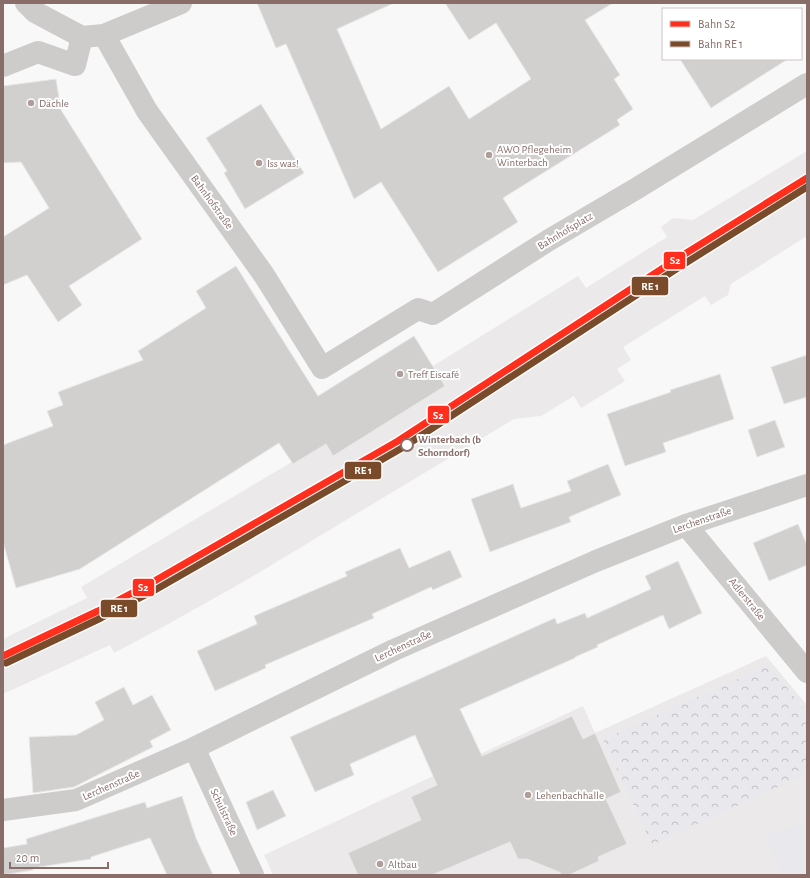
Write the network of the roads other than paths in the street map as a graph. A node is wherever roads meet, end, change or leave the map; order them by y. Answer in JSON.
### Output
{"nodes":[{"id":1,"x":26,"y":3,"type":"edge"},
{"id":2,"x":181,"y":3,"type":"edge"},
{"id":3,"x":104,"y":35,"type":"junction"},
{"id":4,"x":82,"y":37,"type":"junction"},
{"id":5,"x":3,"y":66,"type":"edge"},
{"id":6,"x":807,"y":84,"type":"edge"},
{"id":7,"x":322,"y":368,"type":"joint"},
{"id":8,"x":807,"y":484,"type":"edge"},
{"id":9,"x":686,"y":525,"type":"junction"},
{"id":10,"x":807,"y":672,"type":"edge"},
{"id":11,"x":194,"y":748,"type":"junction"},
{"id":12,"x":3,"y":810,"type":"edge"},
{"id":13,"x":253,"y":875,"type":"edge"}],
"edges":[{"from":1,"to":4,"type":"street"},
{"from":2,"to":3,"type":"street"},
{"from":3,"to":4,"type":"street"},
{"from":3,"to":7,"type":"street","name":"Bahnhofstraße"},
{"from":4,"to":5,"type":"street"},
{"from":6,"to":7,"type":"street","name":"Bahnhofsplatz"},
{"from":8,"to":9,"type":"street","name":"Lerchenstraße"},
{"from":9,"to":10,"type":"street","name":"Adlerstraße"},
{"from":9,"to":11,"type":"street","name":"Lerchenstraße"},
{"from":11,"to":12,"type":"street","name":"Lerchenstraße"},
{"from":11,"to":13,"type":"street","name":"Schulstraße"}]}
